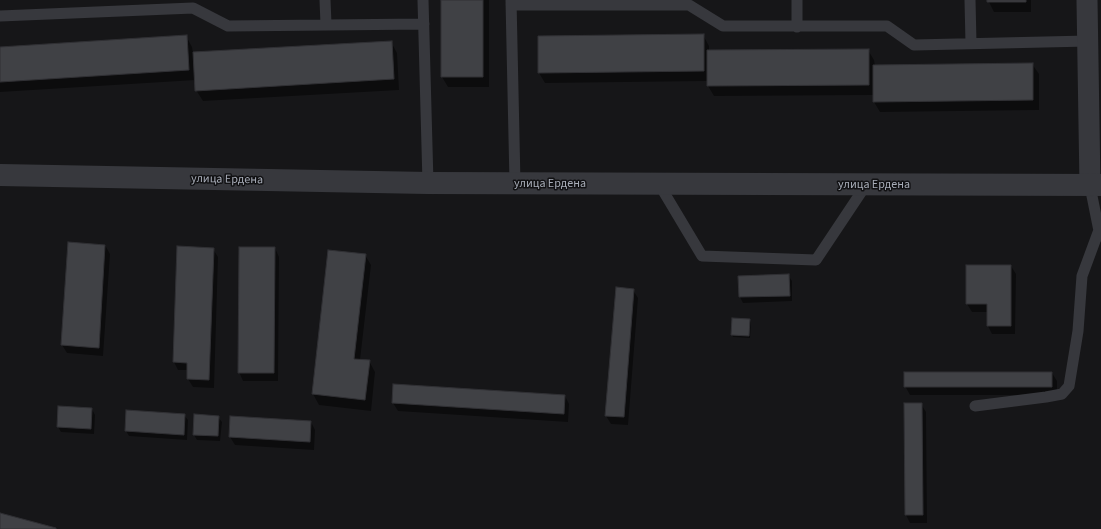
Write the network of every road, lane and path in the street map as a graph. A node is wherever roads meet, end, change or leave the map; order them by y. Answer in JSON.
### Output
{"nodes":[{"id":1,"x":325,"y":0,"type":"edge"},
{"id":2,"x":423,"y":0,"type":"edge"},
{"id":3,"x":797,"y":0,"type":"edge"},
{"id":4,"x":970,"y":0,"type":"edge"},
{"id":5,"x":659,"y":2,"type":"edge"},
{"id":6,"x":511,"y":3,"type":"edge"},
{"id":7,"x":1092,"y":4,"type":"edge"},
{"id":8,"x":0,"y":16,"type":"edge"},
{"id":9,"x":326,"y":24,"type":"junction"},
{"id":10,"x":424,"y":24,"type":"junction"},
{"id":11,"x":797,"y":27,"type":"junction"},
{"id":12,"x":1088,"y":40,"type":"junction"},
{"id":13,"x":971,"y":43,"type":"junction"},
{"id":14,"x":0,"y":175,"type":"edge"},
{"id":15,"x":428,"y":183,"type":"junction"},
{"id":16,"x":515,"y":184,"type":"junction"},
{"id":17,"x":659,"y":184,"type":"junction"},
{"id":18,"x":866,"y":185,"type":"junction"},
{"id":19,"x":1096,"y":185,"type":"edge"},
{"id":20,"x":1100,"y":235,"type":"edge"},
{"id":21,"x":975,"y":406,"type":"dead end"}],
"edges":[{"from":1,"to":9,"type":"lane"},
{"from":2,"to":10,"type":"lane"},
{"from":3,"to":11,"type":"lane"},
{"from":4,"to":13,"type":"lane"},
{"from":5,"to":6,"type":"lane"},
{"from":5,"to":11,"type":"lane"},
{"from":6,"to":16,"type":"lane"},
{"from":7,"to":12,"type":"street"},
{"from":8,"to":9,"type":"lane"},
{"from":9,"to":10,"type":"lane"},
{"from":10,"to":15,"type":"lane"},
{"from":11,"to":13,"type":"lane"},
{"from":12,"to":13,"type":"lane"},
{"from":12,"to":19,"type":"street"},
{"from":14,"to":15,"type":"street","name":"улица Ердена"},
{"from":15,"to":16,"type":"street","name":"улица Ердена"},
{"from":16,"to":17,"type":"street","name":"улица Ердена"},
{"from":17,"to":18,"type":"street","name":"улица Ердена"},
{"from":17,"to":18,"type":"lane"},
{"from":18,"to":19,"type":"street","name":"улица Ердена"},
{"from":19,"to":20,"type":"lane"},
{"from":20,"to":21,"type":"lane"}]}
